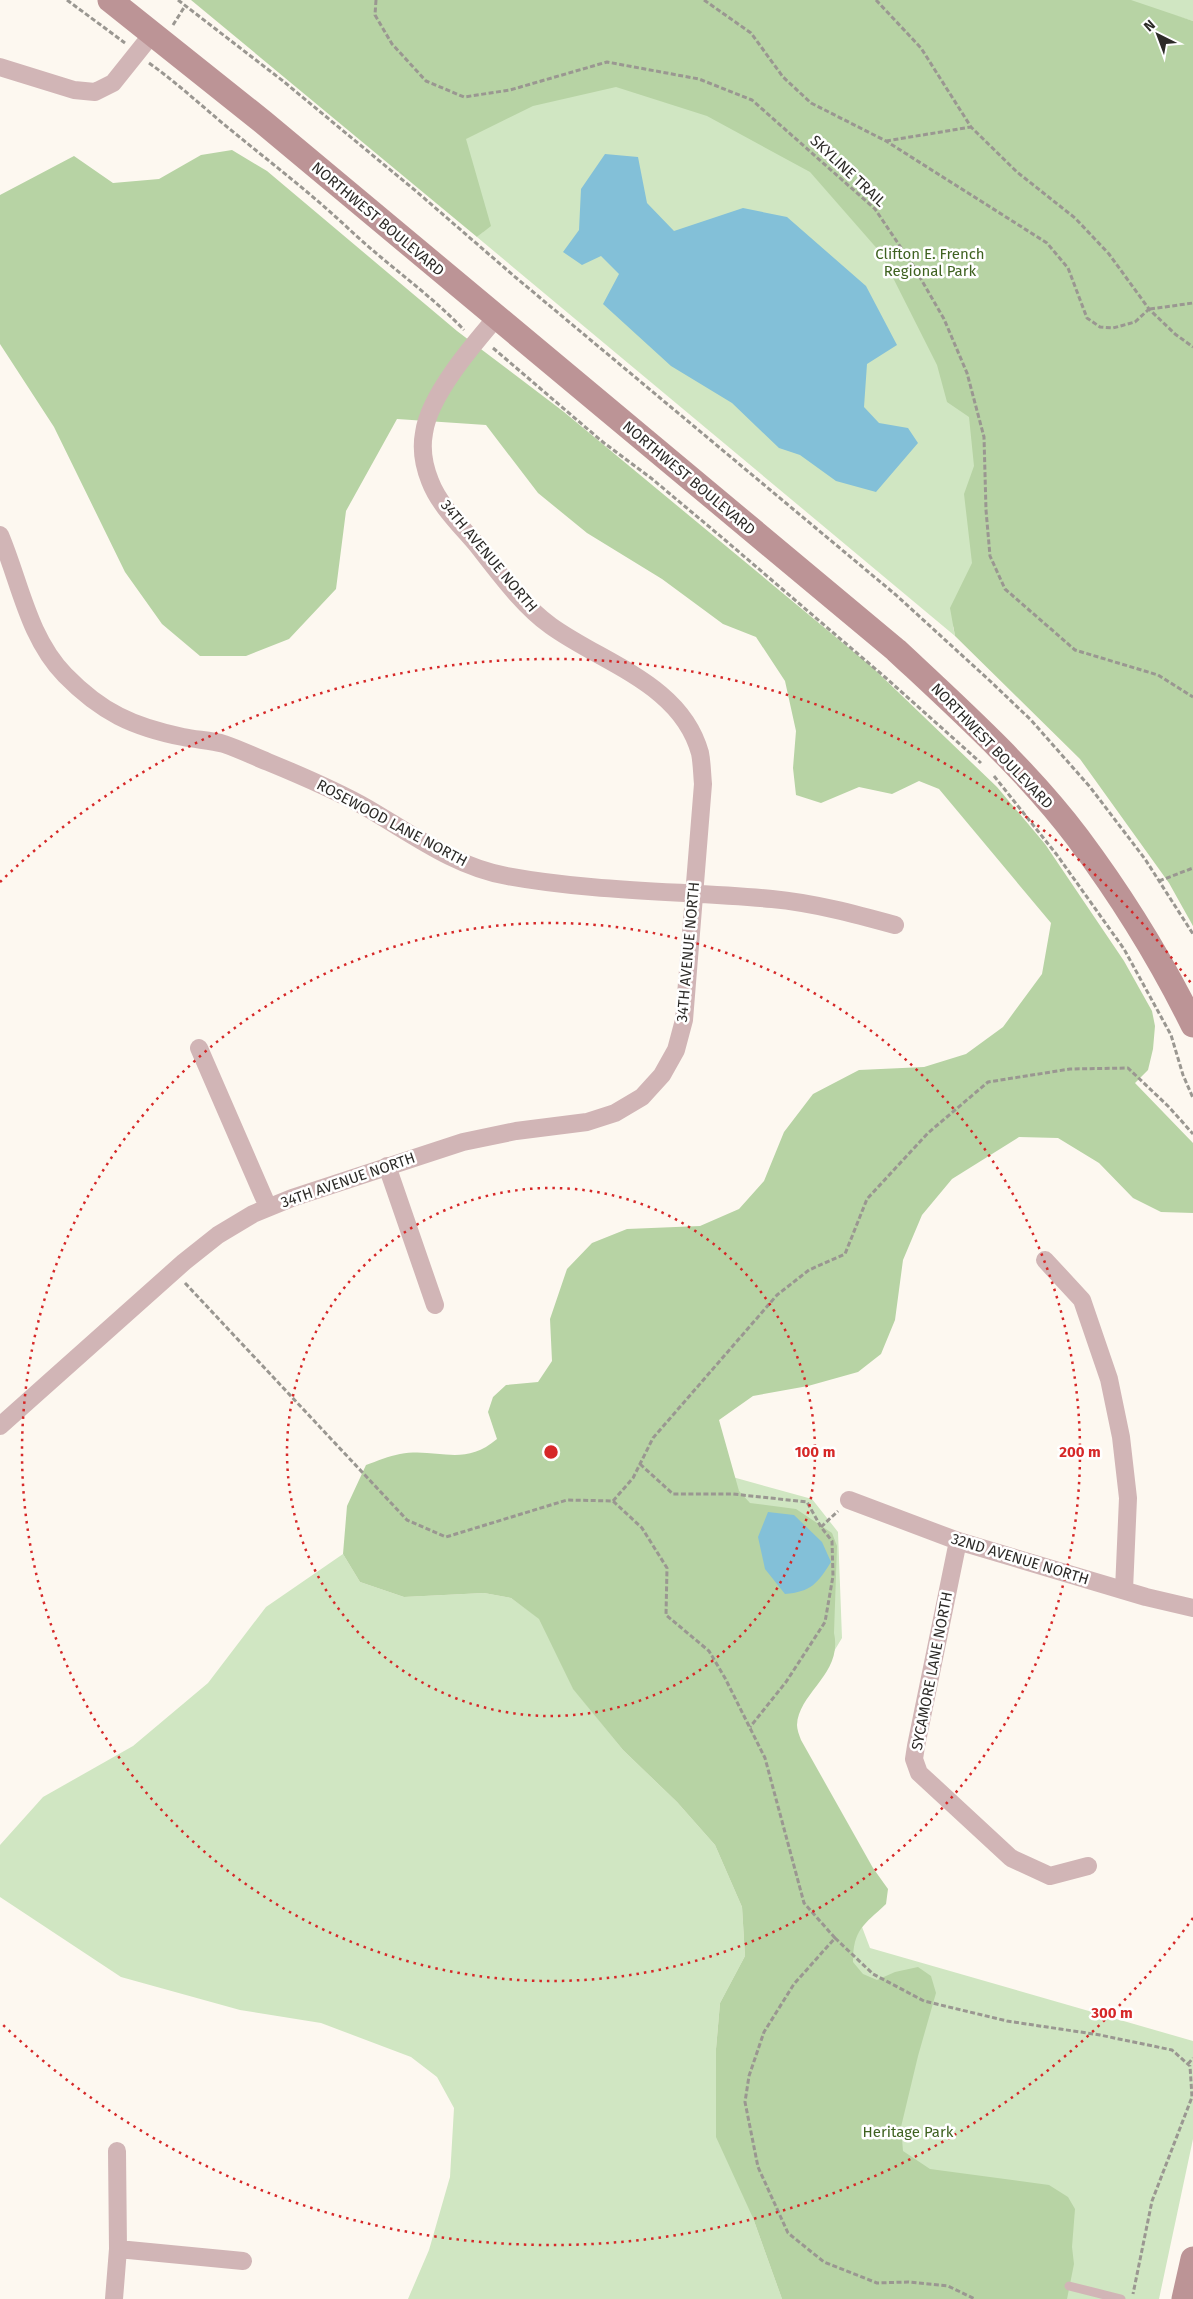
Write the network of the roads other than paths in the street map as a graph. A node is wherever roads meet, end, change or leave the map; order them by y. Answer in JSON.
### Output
{"nodes":[{"id":1,"x":110,"y":0,"type":"edge"},
{"id":2,"x":153,"y":33,"type":"junction"},
{"id":3,"x":0,"y":67,"type":"edge"},
{"id":4,"x":496,"y":318,"type":"junction"},
{"id":5,"x":0,"y":535,"type":"edge"},
{"id":6,"x":694,"y":894,"type":"junction"},
{"id":7,"x":895,"y":925,"type":"dead end"},
{"id":8,"x":1193,"y":1025,"type":"edge"},
{"id":9,"x":199,"y":1048,"type":"dead end"},
{"id":10,"x":387,"y":1166,"type":"junction"},
{"id":11,"x":268,"y":1208,"type":"junction"},
{"id":12,"x":1045,"y":1260,"type":"dead end"},
{"id":13,"x":435,"y":1305,"type":"dead end"},
{"id":14,"x":0,"y":1426,"type":"edge"},
{"id":15,"x":849,"y":1500,"type":"road end"},
{"id":16,"x":958,"y":1541,"type":"junction"},
{"id":17,"x":1124,"y":1590,"type":"junction"},
{"id":18,"x":1193,"y":1608,"type":"edge"},
{"id":19,"x":1088,"y":1866,"type":"dead end"},
{"id":20,"x":117,"y":2151,"type":"dead end"},
{"id":21,"x":118,"y":2249,"type":"junction"},
{"id":22,"x":1193,"y":2259,"type":"edge"},
{"id":23,"x":243,"y":2261,"type":"dead end"},
{"id":24,"x":1069,"y":2286,"type":"dead end"},
{"id":25,"x":114,"y":2299,"type":"edge"},
{"id":26,"x":1121,"y":2299,"type":"edge"},
{"id":27,"x":1184,"y":2299,"type":"edge"}],
"edges":[{"from":1,"to":2,"type":"main road","name":"NORTHWEST BOULEVARD"},
{"from":2,"to":3,"type":"street"},
{"from":2,"to":4,"type":"main road","name":"NORTHWEST BOULEVARD"},
{"from":4,"to":6,"type":"street","name":"34TH AVENUE NORTH"},
{"from":4,"to":8,"type":"main road","name":"NORTHWEST BOULEVARD"},
{"from":5,"to":6,"type":"street","name":"ROSEWOOD LANE NORTH"},
{"from":6,"to":7,"type":"street","name":"ROSEWOOD LANE NORTH"},
{"from":6,"to":10,"type":"street","name":"34TH AVENUE NORTH"},
{"from":9,"to":11,"type":"street"},
{"from":10,"to":11,"type":"street","name":"34TH AVENUE NORTH"},
{"from":10,"to":13,"type":"street"},
{"from":11,"to":14,"type":"street","name":"34TH AVENUE NORTH"},
{"from":12,"to":17,"type":"street"},
{"from":15,"to":16,"type":"street","name":"32ND AVENUE NORTH"},
{"from":16,"to":17,"type":"street","name":"32ND AVENUE NORTH"},
{"from":16,"to":19,"type":"street","name":"SYCAMORE LANE NORTH"},
{"from":17,"to":18,"type":"street","name":"32ND AVENUE NORTH"},
{"from":20,"to":21,"type":"street"},
{"from":21,"to":23,"type":"street"},
{"from":21,"to":25,"type":"street"},
{"from":22,"to":27,"type":"main road"},
{"from":24,"to":26,"type":"lane"}]}
